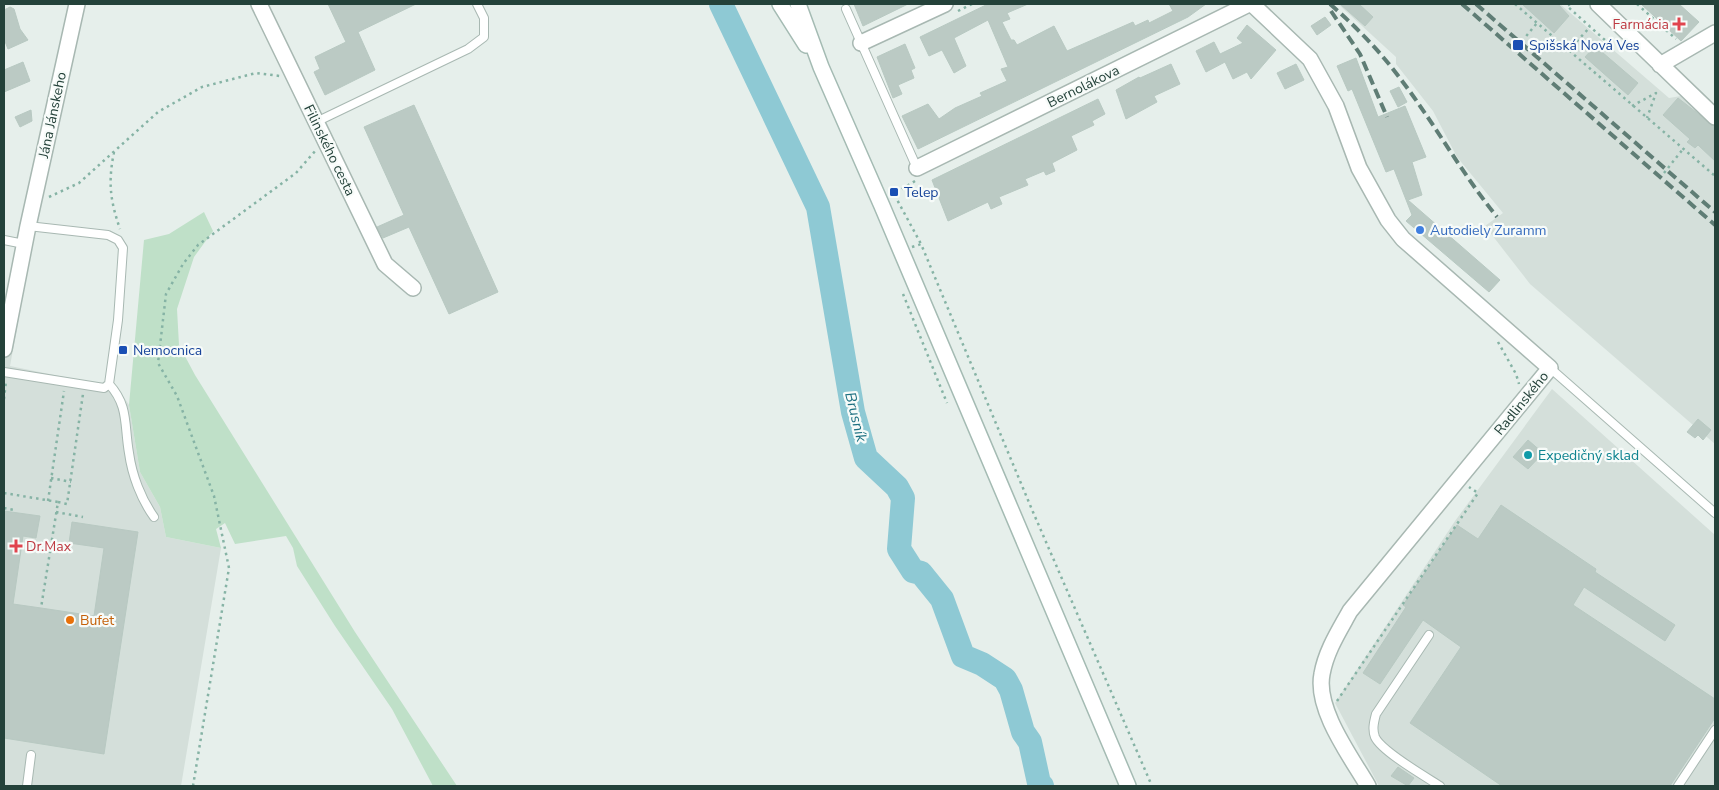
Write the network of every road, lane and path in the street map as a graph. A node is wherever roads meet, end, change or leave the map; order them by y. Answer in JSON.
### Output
{"nodes":[{"id":1,"x":77,"y":4,"type":"edge"},
{"id":2,"x":259,"y":4,"type":"edge"},
{"id":3,"x":477,"y":4,"type":"edge"},
{"id":4,"x":780,"y":4,"type":"edge"},
{"id":5,"x":798,"y":4,"type":"edge"},
{"id":6,"x":945,"y":4,"type":"edge"},
{"id":7,"x":1251,"y":4,"type":"edge"},
{"id":8,"x":1515,"y":4,"type":"edge"},
{"id":9,"x":1598,"y":4,"type":"edge"},
{"id":10,"x":1637,"y":4,"type":"edge"},
{"id":11,"x":1567,"y":5,"type":"edge"},
{"id":12,"x":846,"y":9,"type":"dead end"},
{"id":13,"x":1537,"y":23,"type":"junction"},
{"id":14,"x":1715,"y":34,"type":"edge"},
{"id":15,"x":1671,"y":39,"type":"dead end"},
{"id":16,"x":862,"y":43,"type":"junction"},
{"id":17,"x":1518,"y":46,"type":"dead end"},
{"id":18,"x":1568,"y":51,"type":"junction"},
{"id":19,"x":1660,"y":65,"type":"junction"},
{"id":20,"x":821,"y":67,"type":"junction"},
{"id":21,"x":295,"y":77,"type":"junction"},
{"id":22,"x":1632,"y":106,"type":"junction"},
{"id":23,"x":1715,"y":116,"type":"edge"},
{"id":24,"x":1647,"y":118,"type":"junction"},
{"id":25,"x":316,"y":122,"type":"junction"},
{"id":26,"x":325,"y":140,"type":"junction"},
{"id":27,"x":1683,"y":149,"type":"junction"},
{"id":28,"x":114,"y":150,"type":"junction"},
{"id":29,"x":1664,"y":173,"type":"dead end"},
{"id":30,"x":916,"y":174,"type":"junction"},
{"id":31,"x":1715,"y":176,"type":"edge"},
{"id":32,"x":45,"y":198,"type":"dead end"},
{"id":33,"x":28,"y":226,"type":"junction"},
{"id":34,"x":4,"y":240,"type":"edge"},
{"id":35,"x":24,"y":244,"type":"junction"},
{"id":36,"x":121,"y":244,"type":"junction"},
{"id":37,"x":921,"y":244,"type":"dead end"},
{"id":38,"x":413,"y":288,"type":"dead end"},
{"id":39,"x":7,"y":310,"type":"edge"},
{"id":40,"x":4,"y":349,"type":"edge"},
{"id":41,"x":1550,"y":368,"type":"junction"},
{"id":42,"x":4,"y":372,"type":"edge"},
{"id":43,"x":109,"y":384,"type":"junction"},
{"id":44,"x":74,"y":391,"type":"dead end"},
{"id":45,"x":83,"y":393,"type":"dead end"},
{"id":46,"x":51,"y":478,"type":"junction"},
{"id":47,"x":1458,"y":480,"type":"junction"},
{"id":48,"x":70,"y":482,"type":"junction"},
{"id":49,"x":4,"y":493,"type":"edge"},
{"id":50,"x":48,"y":501,"type":"junction"},
{"id":51,"x":58,"y":502,"type":"junction"},
{"id":52,"x":4,"y":508,"type":"edge"},
{"id":53,"x":13,"y":512,"type":"dead end"},
{"id":54,"x":56,"y":512,"type":"junction"},
{"id":55,"x":1715,"y":513,"type":"edge"},
{"id":56,"x":83,"y":517,"type":"dead end"},
{"id":57,"x":154,"y":517,"type":"dead end"},
{"id":58,"x":41,"y":608,"type":"dead end"},
{"id":59,"x":1429,"y":636,"type":"dead end"},
{"id":60,"x":1336,"y":702,"type":"dead end"},
{"id":61,"x":1715,"y":730,"type":"edge"},
{"id":62,"x":31,"y":755,"type":"dead end"},
{"id":63,"x":27,"y":786,"type":"edge"},
{"id":64,"x":193,"y":786,"type":"edge"},
{"id":65,"x":1128,"y":786,"type":"edge"},
{"id":66,"x":1368,"y":786,"type":"edge"},
{"id":67,"x":1440,"y":786,"type":"edge"},
{"id":68,"x":1678,"y":786,"type":"edge"}],
"edges":[{"from":1,"to":33,"type":"street","name":"Jána Jánskeho"},
{"from":2,"to":21,"type":"street","name":"Filinského cesta"},
{"from":3,"to":25,"type":"lane"},
{"from":4,"to":20,"type":"street"},
{"from":5,"to":20,"type":"street"},
{"from":6,"to":16,"type":"street"},
{"from":7,"to":30,"type":"street","name":"Bernolákova"},
{"from":7,"to":41,"type":"street","name":"Radlinského"},
{"from":8,"to":13,"type":"path"},
{"from":9,"to":19,"type":"street"},
{"from":10,"to":15,"type":"path"},
{"from":11,"to":18,"type":"path"},
{"from":12,"to":16,"type":"lane"},
{"from":13,"to":17,"type":"path"},
{"from":13,"to":18,"type":"path"},
{"from":14,"to":19,"type":"street"},
{"from":16,"to":30,"type":"lane"},
{"from":18,"to":22,"type":"path"},
{"from":19,"to":23,"type":"street"},
{"from":20,"to":65,"type":"street"},
{"from":21,"to":25,"type":"street","name":"Filinského cesta"},
{"from":21,"to":28,"type":"path"},
{"from":22,"to":24,"type":"path"},
{"from":22,"to":24,"type":"path"},
{"from":24,"to":27,"type":"path"},
{"from":25,"to":26,"type":"street","name":"Filinského cesta"},
{"from":26,"to":38,"type":"street","name":"Filinského cesta"},
{"from":26,"to":64,"type":"path"},
{"from":27,"to":29,"type":"path"},
{"from":27,"to":31,"type":"path"},
{"from":28,"to":32,"type":"path"},
{"from":28,"to":36,"type":"path"},
{"from":30,"to":37,"type":"path"},
{"from":33,"to":35,"type":"street","name":"Jána Jánskeho"},
{"from":33,"to":36,"type":"lane"},
{"from":34,"to":35,"type":"lane"},
{"from":35,"to":39,"type":"street","name":"Jána Jánskeho"},
{"from":36,"to":43,"type":"lane"},
{"from":39,"to":40,"type":"street","name":"Jána Jánskeho"},
{"from":41,"to":47,"type":"street","name":"Radlinského"},
{"from":41,"to":55,"type":"lane"},
{"from":42,"to":43,"type":"lane"},
{"from":43,"to":57,"type":"lane"},
{"from":44,"to":46,"type":"path"},
{"from":45,"to":48,"type":"path"},
{"from":46,"to":48,"type":"path"},
{"from":46,"to":50,"type":"path"},
{"from":47,"to":60,"type":"path"},
{"from":47,"to":66,"type":"street","name":"Radlinského"},
{"from":48,"to":51,"type":"path"},
{"from":49,"to":50,"type":"path"},
{"from":50,"to":51,"type":"path"},
{"from":51,"to":54,"type":"path"},
{"from":52,"to":53,"type":"path"},
{"from":54,"to":56,"type":"path"},
{"from":54,"to":58,"type":"path"},
{"from":59,"to":67,"type":"lane"},
{"from":61,"to":68,"type":"lane"},
{"from":62,"to":63,"type":"lane"}]}
